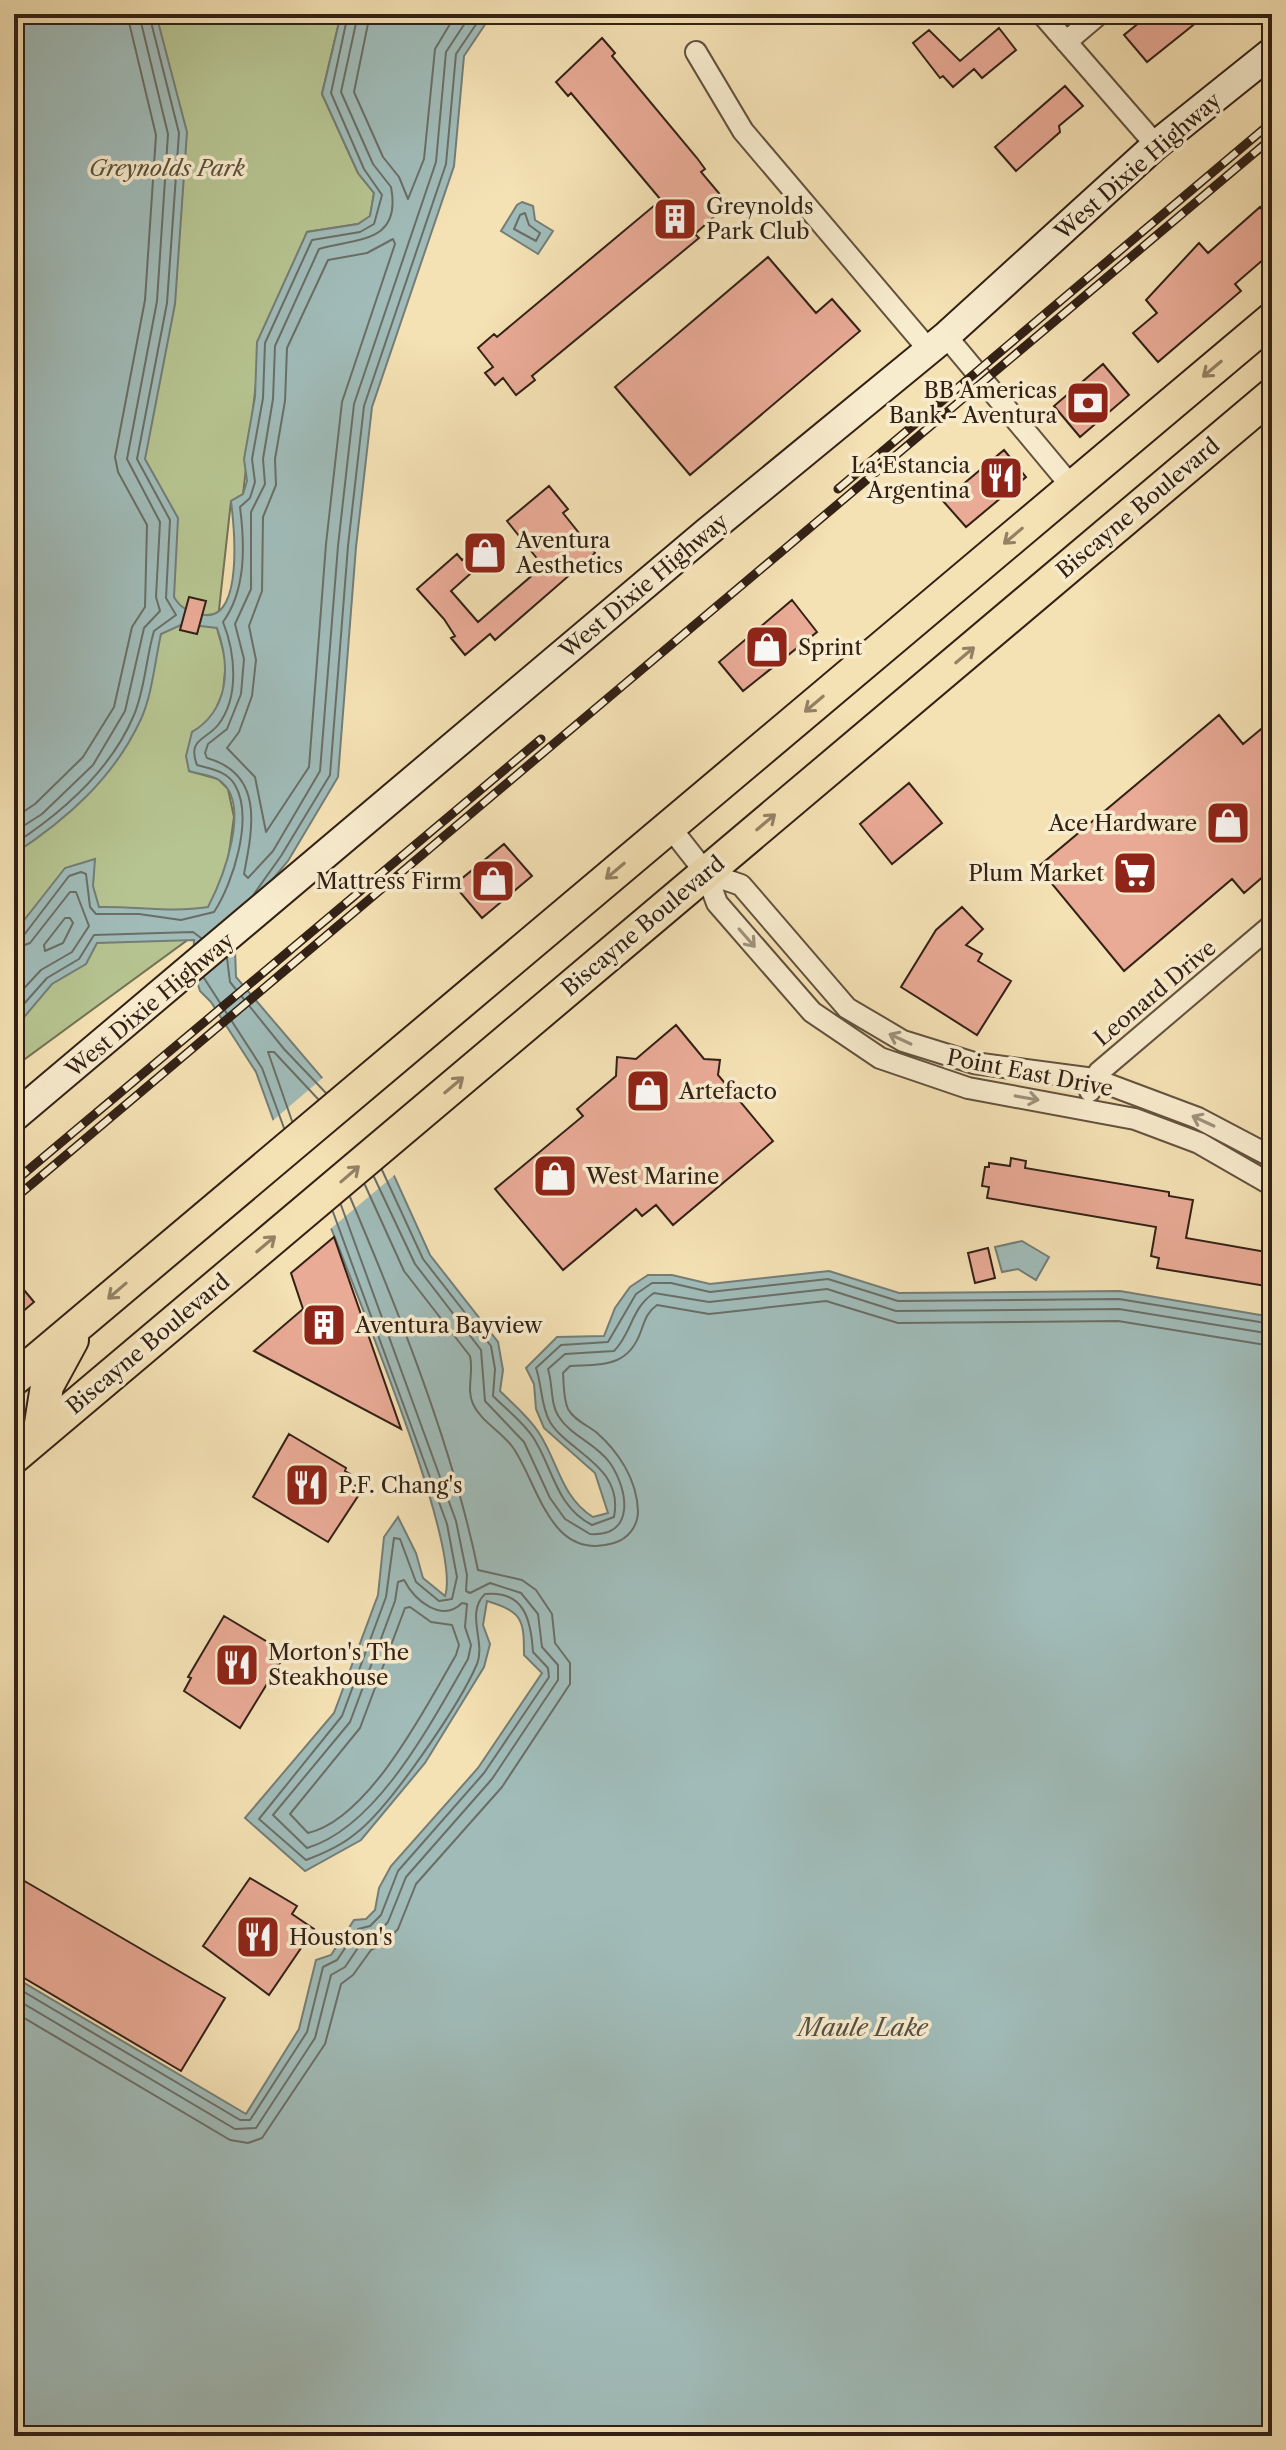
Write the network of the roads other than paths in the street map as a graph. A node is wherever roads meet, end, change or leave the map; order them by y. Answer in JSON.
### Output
{"nodes":[{"id":1,"x":1042,"y":14,"type":"edge"},
{"id":2,"x":1099,"y":14,"type":"edge"},
{"id":3,"x":1066,"y":42,"type":"junction"},
{"id":4,"x":696,"y":52,"type":"dead end"},
{"id":5,"x":1272,"y":52,"type":"edge"},
{"id":6,"x":1156,"y":145,"type":"junction"},
{"id":7,"x":1272,"y":319,"type":"edge"},
{"id":8,"x":937,"y":343,"type":"junction"},
{"id":9,"x":1272,"y":395,"type":"edge"},
{"id":10,"x":1072,"y":487,"type":"junction"},
{"id":11,"x":669,"y":826,"type":"junction"},
{"id":12,"x":706,"y":873,"type":"junction"},
{"id":13,"x":1272,"y":925,"type":"edge"},
{"id":14,"x":1094,"y":1079,"type":"junction"},
{"id":15,"x":1086,"y":1108,"type":"junction"},
{"id":16,"x":14,"y":1117,"type":"edge"},
{"id":17,"x":1272,"y":1157,"type":"edge"},
{"id":18,"x":1272,"y":1185,"type":"edge"},
{"id":19,"x":84,"y":1320,"type":"junction"},
{"id":20,"x":14,"y":1379,"type":"edge"},
{"id":21,"x":39,"y":1436,"type":"junction"},
{"id":22,"x":14,"y":1457,"type":"edge"}],
"edges":[{"from":1,"to":3,"type":"street"},
{"from":2,"to":3,"type":"street"},
{"from":3,"to":6,"type":"street"},
{"from":4,"to":8,"type":"street"},
{"from":5,"to":6,"type":"street","name":"West Dixie Highway"},
{"from":6,"to":8,"type":"street","name":"West Dixie Highway"},
{"from":7,"to":10,"type":"main road","one_way":true},
{"from":8,"to":10,"type":"street"},
{"from":8,"to":16,"type":"street","name":"West Dixie Highway"},
{"from":12,"to":9,"type":"main road","name":"Biscayne Boulevard","one_way":true},
{"from":10,"to":11,"type":"main road","one_way":true},
{"from":11,"to":12,"type":"street","name":"Point East Drive"},
{"from":11,"to":19,"type":"main road","one_way":true},
{"from":14,"to":12,"type":"street","name":"Point East Drive","one_way":true},
{"from":12,"to":15,"type":"street","name":"Point East Drive","one_way":true},
{"from":21,"to":12,"type":"main road","name":"Biscayne Boulevard","one_way":true},
{"from":13,"to":14,"type":"street","name":"Leonard Drive"},
{"from":14,"to":15,"type":"street","name":"Leonard Drive"},
{"from":17,"to":14,"type":"street","name":"Point East Drive","one_way":true},
{"from":15,"to":18,"type":"street","name":"Point East Drive"},
{"from":19,"to":20,"type":"main road"},
{"from":19,"to":21,"type":"main road"},
{"from":21,"to":22,"type":"main road","name":"Biscayne Boulevard"}]}
